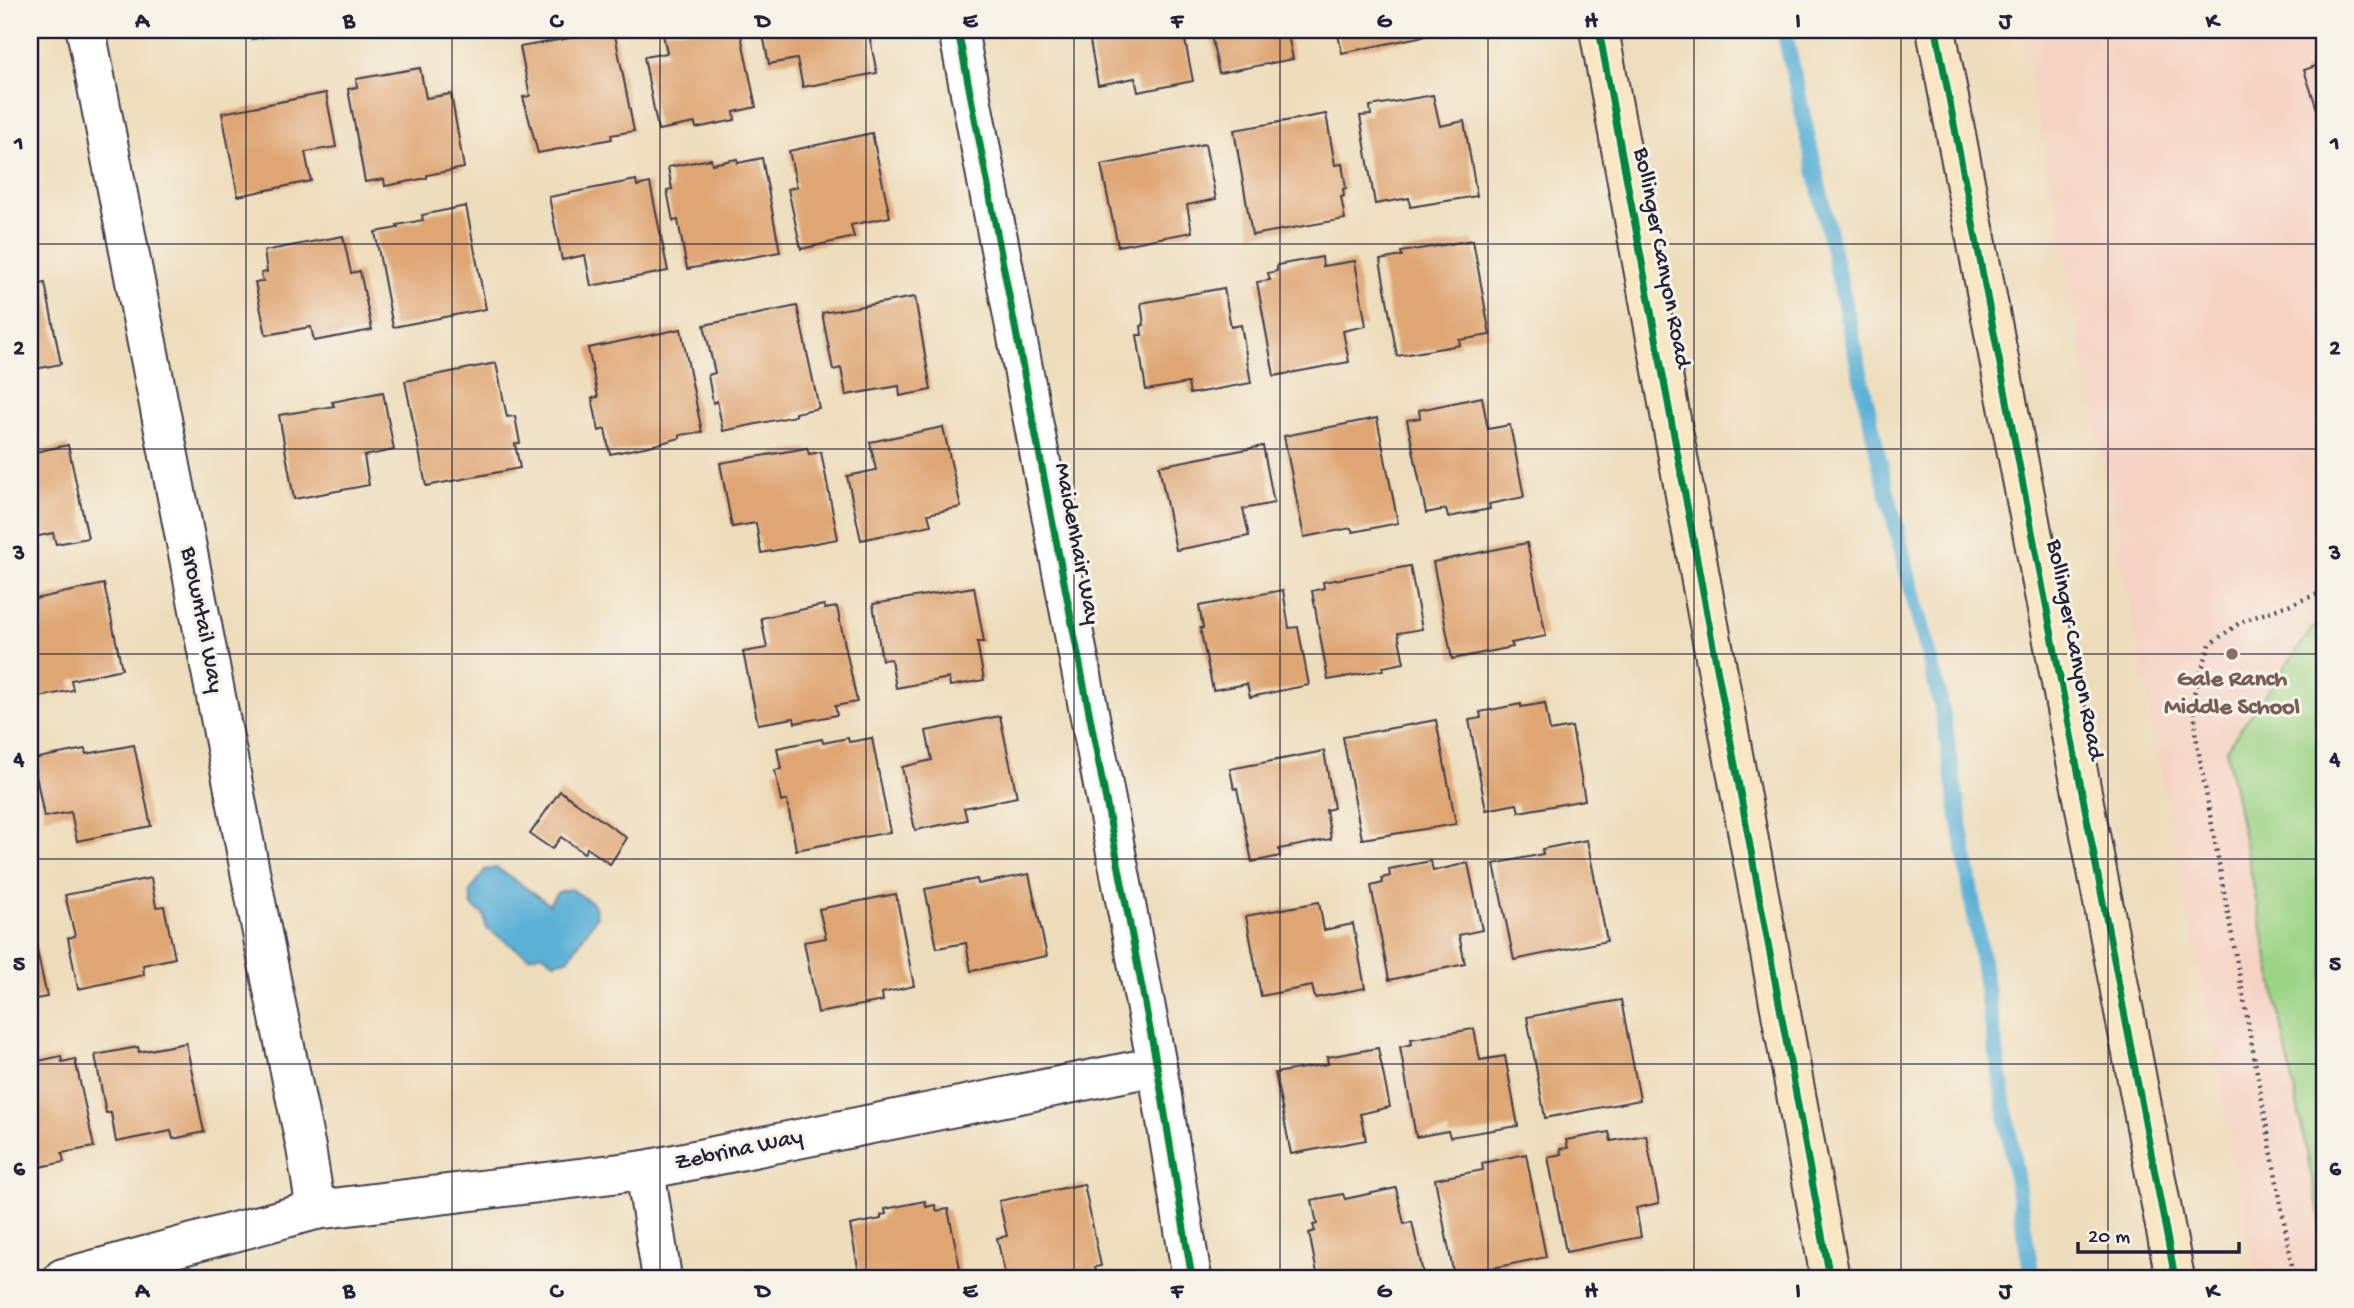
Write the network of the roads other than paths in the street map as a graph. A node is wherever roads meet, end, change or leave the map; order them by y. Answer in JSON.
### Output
{"nodes":[{"id":1,"x":86,"y":30,"type":"edge"},
{"id":2,"x":958,"y":30,"type":"edge"},
{"id":3,"x":1599,"y":30,"type":"edge"},
{"id":4,"x":1937,"y":30,"type":"edge"},
{"id":5,"x":1157,"y":1066,"type":"junction"},
{"id":6,"x":645,"y":1170,"type":"junction"},
{"id":7,"x":316,"y":1210,"type":"junction"},
{"id":8,"x":63,"y":1278,"type":"edge"},
{"id":9,"x":662,"y":1278,"type":"edge"},
{"id":10,"x":1192,"y":1278,"type":"edge"},
{"id":11,"x":1830,"y":1278,"type":"edge"},
{"id":12,"x":2175,"y":1278,"type":"edge"}],
"edges":[{"from":1,"to":7,"type":"street","name":"Browntail Way"},
{"from":2,"to":5,"type":"street","name":"Maidenhair Way"},
{"from":3,"to":11,"type":"main road","name":"Bollinger Canyon Road"},
{"from":4,"to":12,"type":"main road","name":"Bollinger Canyon Road"},
{"from":5,"to":6,"type":"street","name":"Zebrina Way"},
{"from":5,"to":10,"type":"street","name":"Maidenhair Way"},
{"from":6,"to":7,"type":"street","name":"Zebrina Way"},
{"from":6,"to":9,"type":"street"},
{"from":7,"to":8,"type":"street","name":"Zebrina Way"}]}
